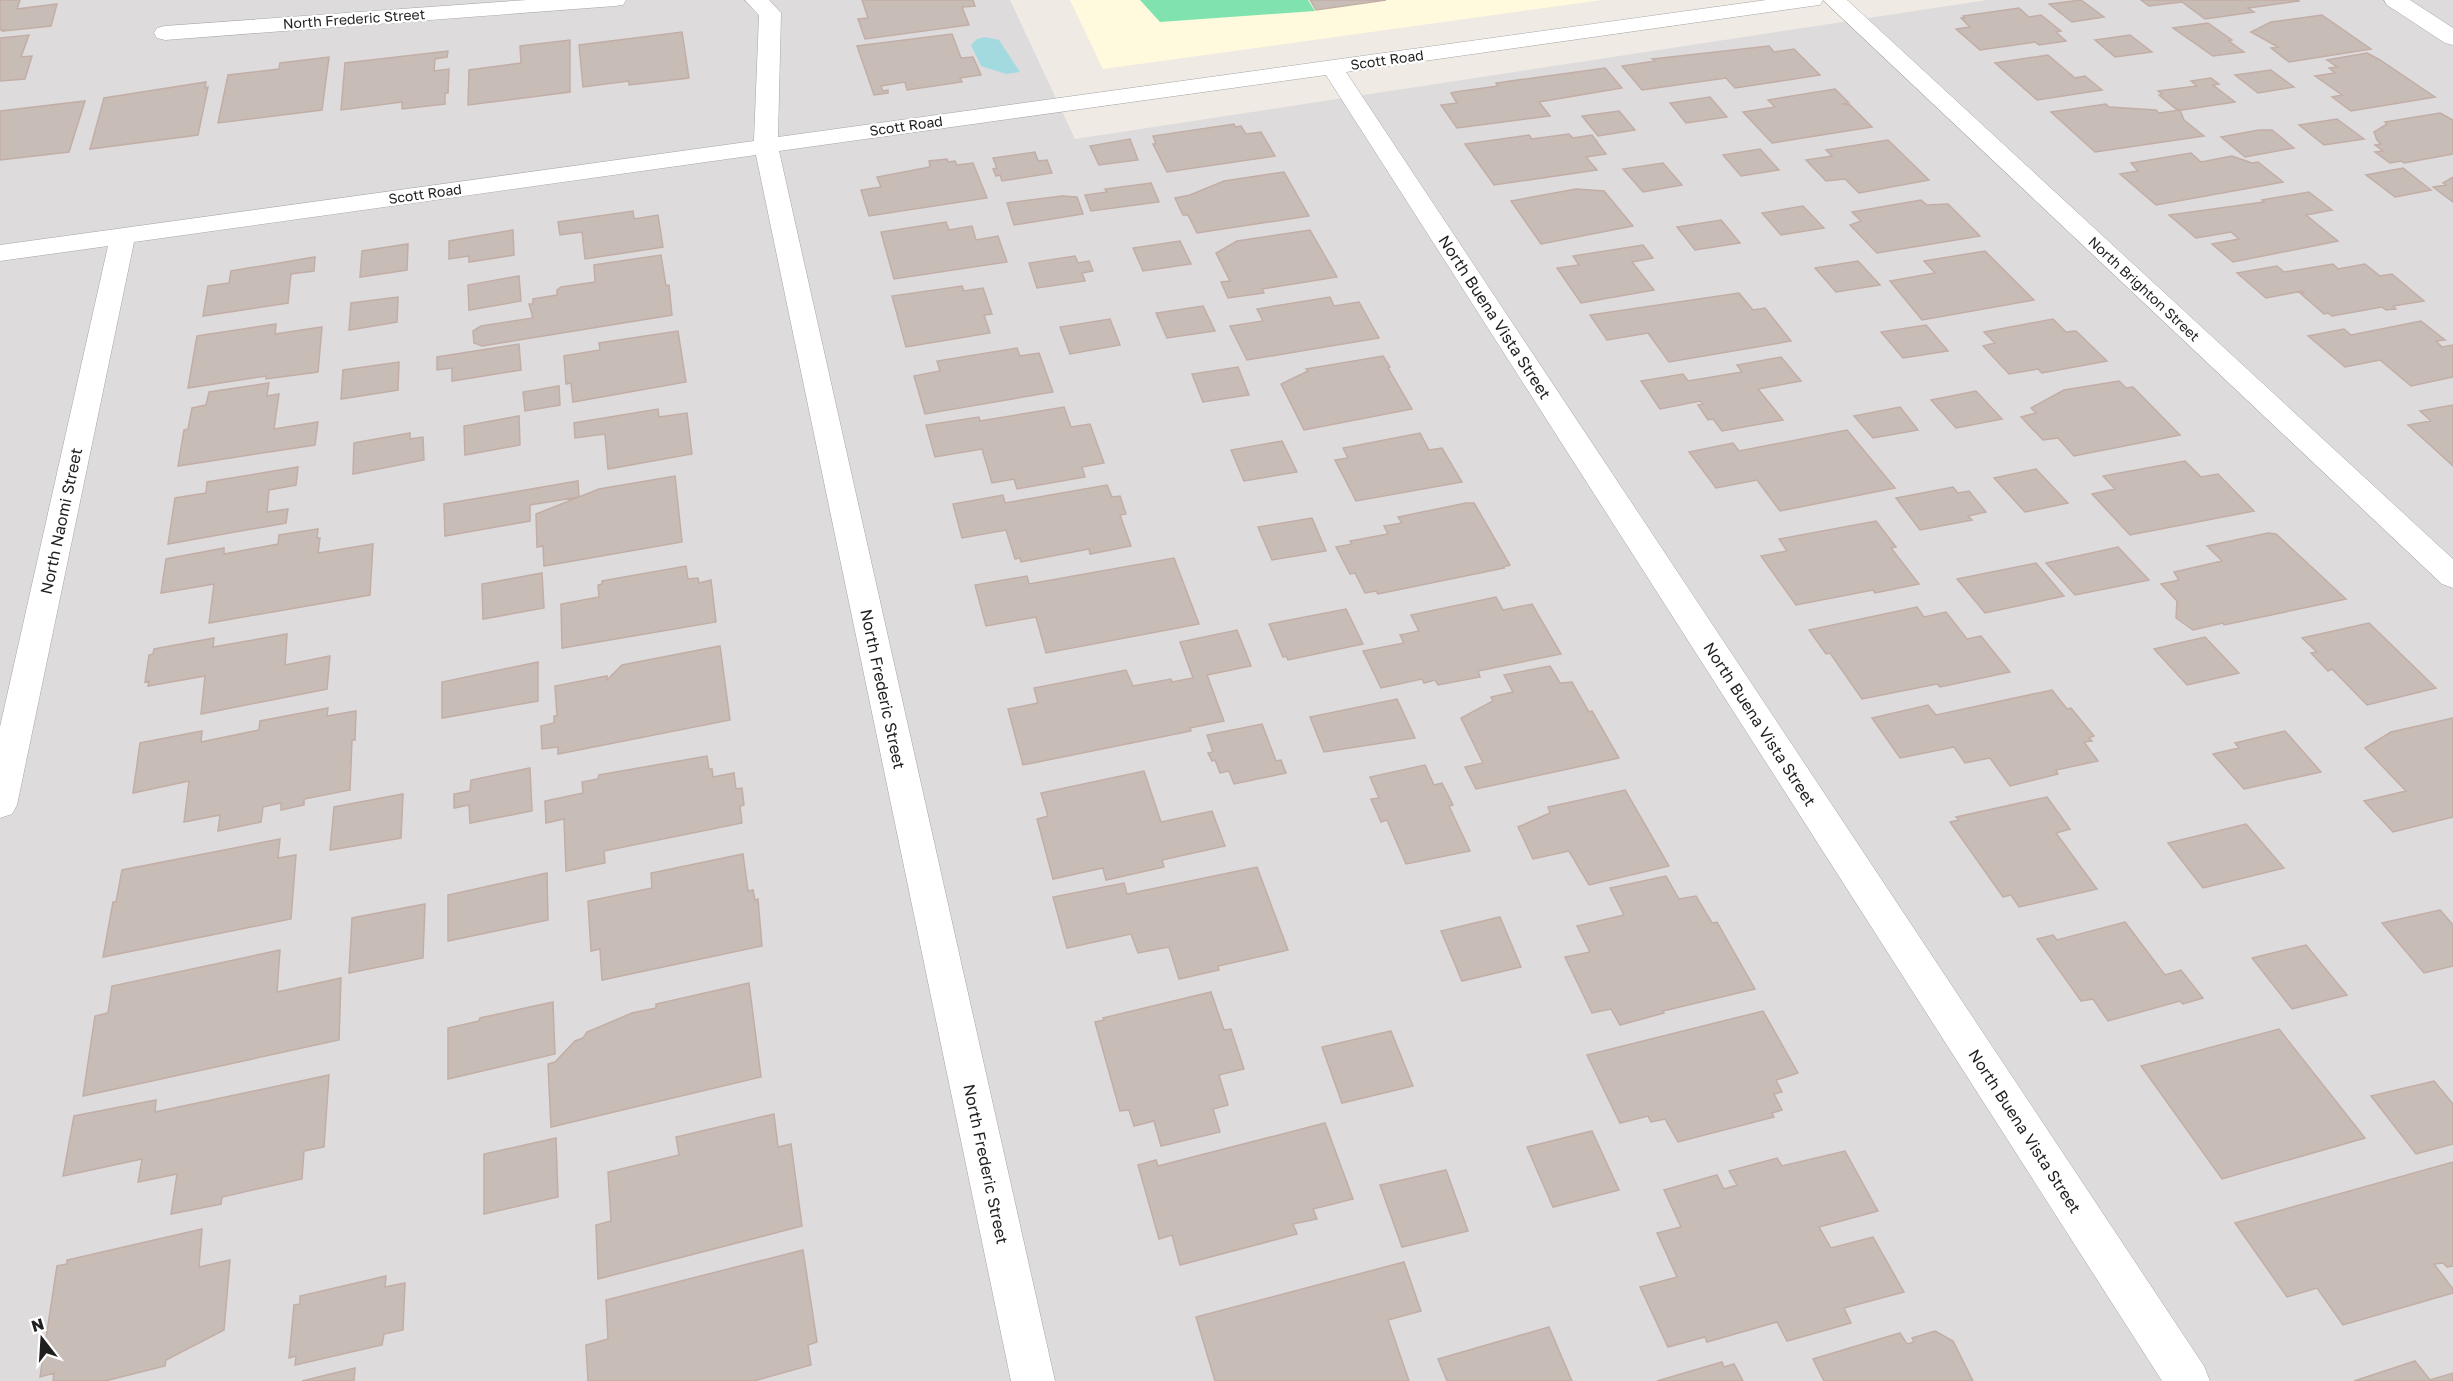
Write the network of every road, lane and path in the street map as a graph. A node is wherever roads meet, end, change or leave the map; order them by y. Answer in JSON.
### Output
{"nodes":[{"id":1,"x":615,"y":0,"type":"edge"},
{"id":2,"x":756,"y":0,"type":"edge"},
{"id":3,"x":1812,"y":0,"type":"edge"},
{"id":4,"x":1834,"y":0,"type":"edge"},
{"id":5,"x":2395,"y":0,"type":"edge"},
{"id":6,"x":165,"y":33,"type":"dead end"},
{"id":7,"x":2453,"y":38,"type":"edge"},
{"id":8,"x":1332,"y":67,"type":"junction"},
{"id":9,"x":766,"y":146,"type":"junction"},
{"id":10,"x":123,"y":236,"type":"junction"},
{"id":11,"x":0,"y":253,"type":"edge"},
{"id":12,"x":2453,"y":577,"type":"edge"},
{"id":13,"x":0,"y":805,"type":"edge"},
{"id":14,"x":1033,"y":1381,"type":"edge"},
{"id":15,"x":2188,"y":1381,"type":"edge"}],
"edges":[{"from":1,"to":6,"type":"street","name":"North Frederic Street"},
{"from":2,"to":9,"type":"street","name":"North Frederic Street"},
{"from":3,"to":8,"type":"street","name":"Scott Road"},
{"from":4,"to":12,"type":"street","name":"North Brighton Street"},
{"from":5,"to":7,"type":"street"},
{"from":8,"to":9,"type":"street","name":"Scott Road"},
{"from":8,"to":15,"type":"street","name":"North Buena Vista Street"},
{"from":9,"to":10,"type":"street","name":"Scott Road"},
{"from":9,"to":14,"type":"street","name":"North Frederic Street"},
{"from":10,"to":11,"type":"street","name":"Scott Road"},
{"from":10,"to":13,"type":"street","name":"North Naomi Street"}]}
